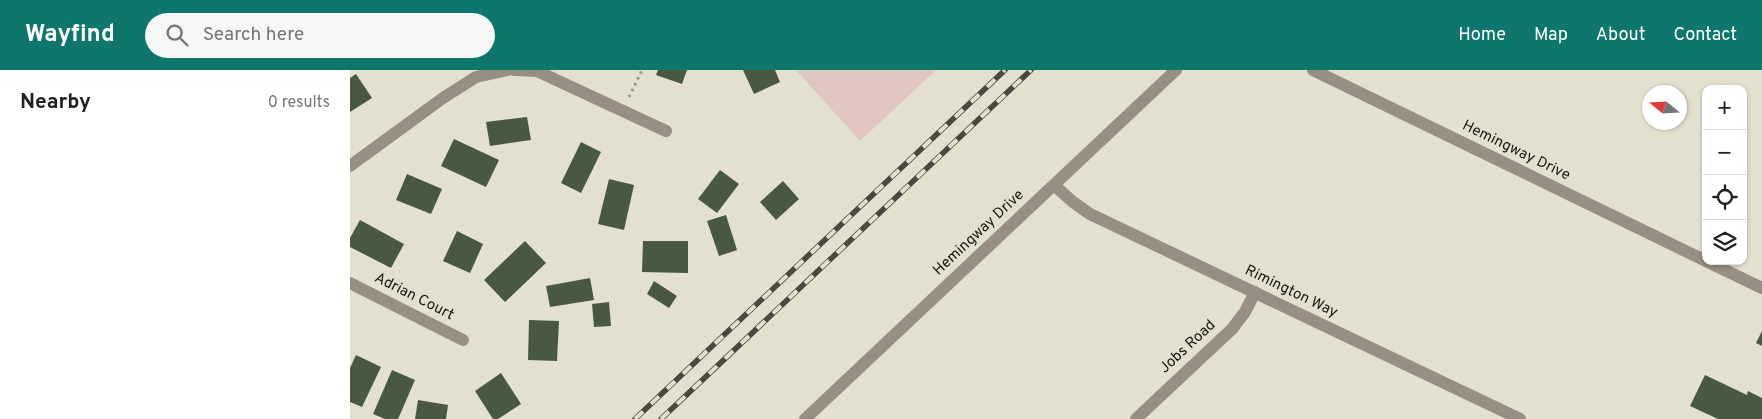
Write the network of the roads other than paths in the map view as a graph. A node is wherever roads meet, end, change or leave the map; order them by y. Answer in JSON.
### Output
{"nodes":[{"id":1,"x":508,"y":70,"type":"edge"},
{"id":2,"x":514,"y":70,"type":"edge"},
{"id":3,"x":1176,"y":70,"type":"edge"},
{"id":4,"x":1313,"y":70,"type":"edge"},
{"id":5,"x":666,"y":131,"type":"dead end"},
{"id":6,"x":350,"y":166,"type":"edge"},
{"id":7,"x":1054,"y":185,"type":"junction"},
{"id":8,"x":1702,"y":259,"type":"edge"},
{"id":9,"x":1714,"y":265,"type":"edge"},
{"id":10,"x":350,"y":283,"type":"edge"},
{"id":11,"x":1762,"y":288,"type":"edge"},
{"id":12,"x":1255,"y":292,"type":"junction"},
{"id":13,"x":463,"y":340,"type":"dead end"},
{"id":14,"x":805,"y":419,"type":"edge"},
{"id":15,"x":1136,"y":419,"type":"edge"},
{"id":16,"x":1520,"y":419,"type":"edge"}],
"edges":[{"from":1,"to":6,"type":"street"},
{"from":2,"to":5,"type":"street"},
{"from":3,"to":7,"type":"street","name":"Hemingway Drive"},
{"from":4,"to":8,"type":"street","name":"Hemingway Drive"},
{"from":7,"to":12,"type":"street","name":"Rimington Way"},
{"from":7,"to":14,"type":"street","name":"Hemingway Drive"},
{"from":9,"to":11,"type":"street","name":"Hemingway Drive"},
{"from":10,"to":13,"type":"street","name":"Adrian Court"},
{"from":12,"to":15,"type":"street","name":"Jobs Road"},
{"from":12,"to":16,"type":"street","name":"Rimington Way"}]}
